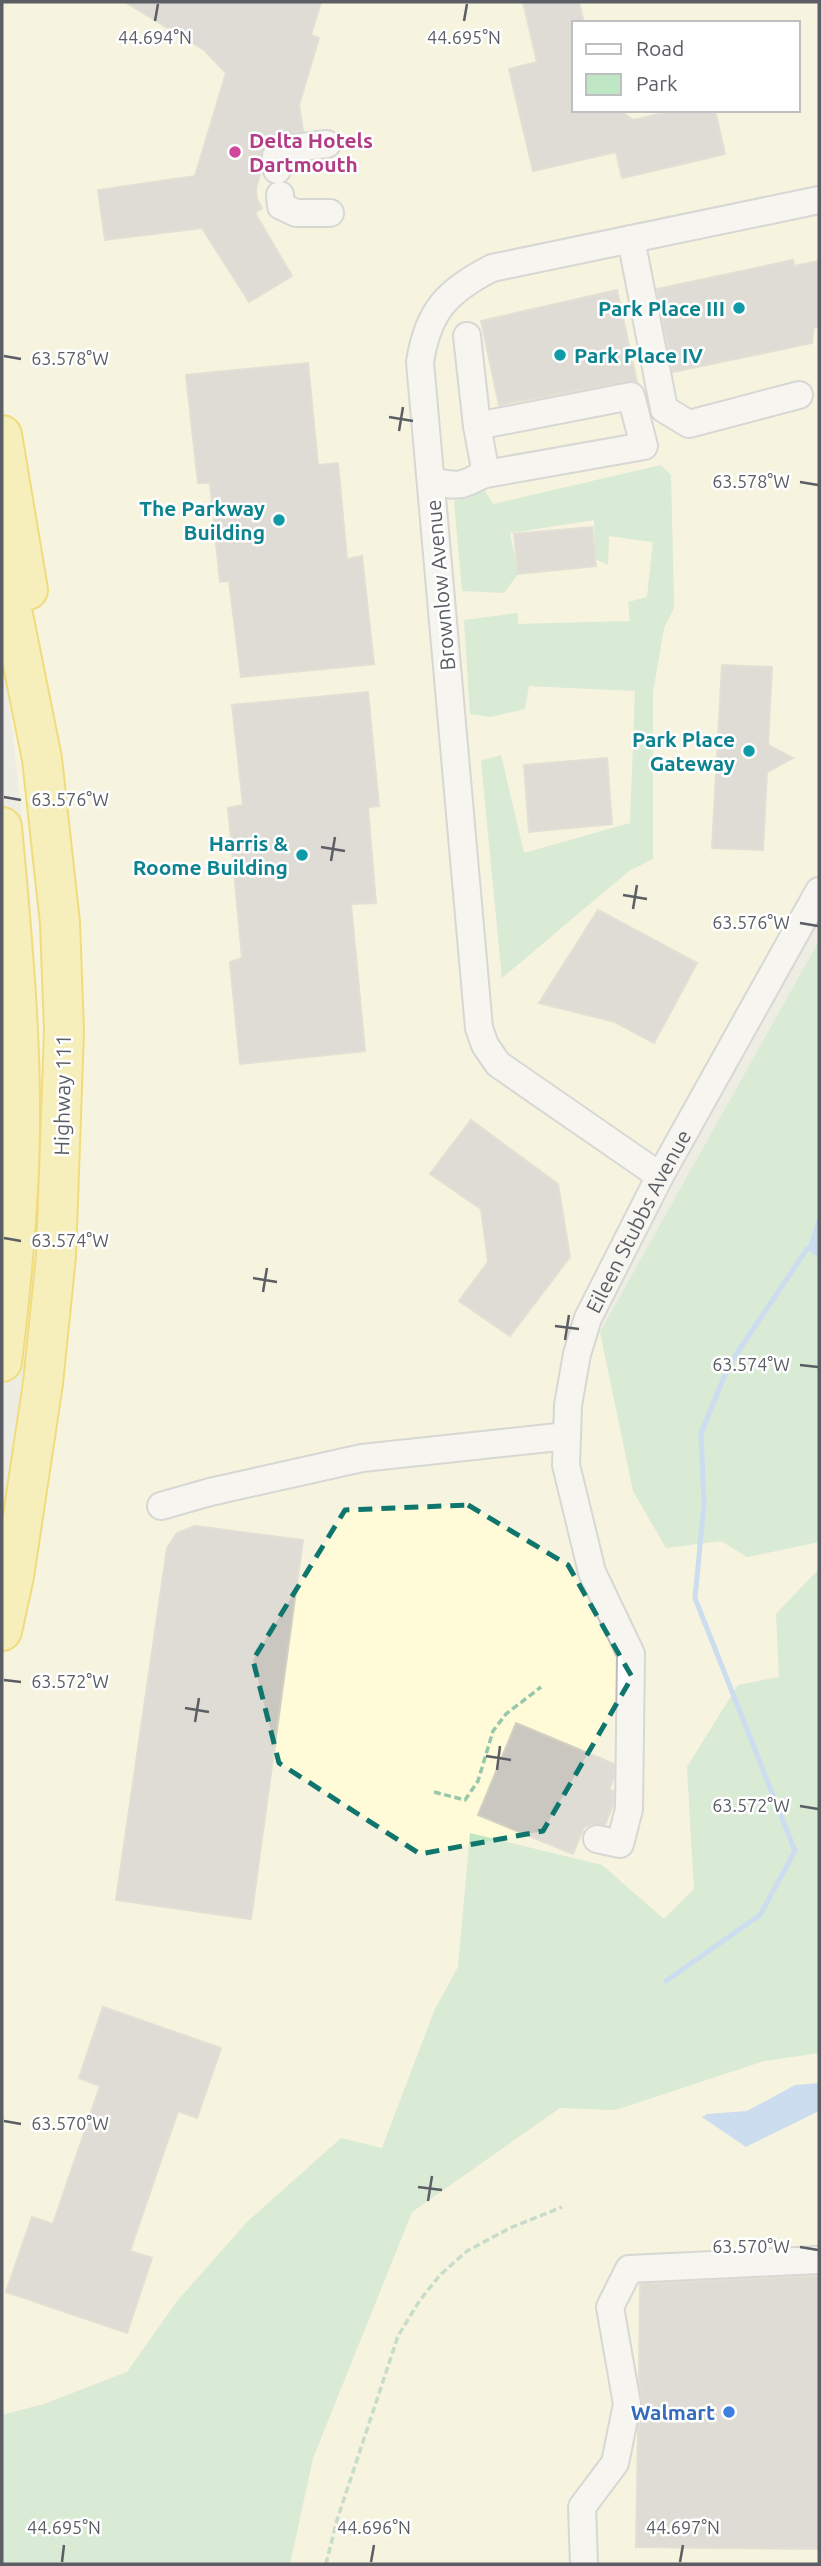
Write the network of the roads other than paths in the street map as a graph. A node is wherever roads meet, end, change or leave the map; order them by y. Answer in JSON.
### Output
{"nodes":[{"id":1,"x":327,"y":144,"type":"dead end"},
{"id":2,"x":819,"y":200,"type":"edge"},
{"id":3,"x":330,"y":213,"type":"dead end"},
{"id":4,"x":631,"y":239,"type":"junction"},
{"id":5,"x":467,"y":336,"type":"dead end"},
{"id":6,"x":799,"y":395,"type":"dead end"},
{"id":7,"x":477,"y":426,"type":"junction"},
{"id":8,"x":2,"y":435,"type":"edge"},
{"id":9,"x":481,"y":475,"type":"junction"},
{"id":10,"x":436,"y":482,"type":"junction"},
{"id":11,"x":2,"y":560,"type":"edge"},
{"id":12,"x":42,"y":759,"type":"junction"},
{"id":13,"x":2,"y":827,"type":"edge"},
{"id":14,"x":819,"y":891,"type":"edge"},
{"id":15,"x":660,"y":1177,"type":"junction"},
{"id":16,"x":2,"y":1362,"type":"edge"},
{"id":17,"x":567,"y":1436,"type":"junction"},
{"id":18,"x":161,"y":1506,"type":"dead end"},
{"id":19,"x":2,"y":1631,"type":"edge"},
{"id":20,"x":597,"y":1839,"type":"dead end"},
{"id":21,"x":819,"y":2260,"type":"edge"},
{"id":22,"x":584,"y":2564,"type":"edge"}],
"edges":[{"from":1,"to":3,"type":"street"},
{"from":2,"to":4,"type":"street","name":"Brownlow Avenue"},
{"from":4,"to":6,"type":"street"},
{"from":4,"to":10,"type":"street","name":"Brownlow Avenue"},
{"from":5,"to":7,"type":"street"},
{"from":7,"to":9,"type":"street"},
{"from":7,"to":9,"type":"street"},
{"from":8,"to":12,"type":"highway"},
{"from":9,"to":10,"type":"street"},
{"from":10,"to":15,"type":"street","name":"Brownlow Avenue"},
{"from":11,"to":12,"type":"highway","name":"Highway 111"},
{"from":12,"to":19,"type":"highway","name":"Highway 111"},
{"from":13,"to":16,"type":"highway","name":"Highway 111"},
{"from":14,"to":15,"type":"street","name":"Eileen Stubbs Avenue"},
{"from":15,"to":17,"type":"street","name":"Eileen Stubbs Avenue"},
{"from":17,"to":18,"type":"street"},
{"from":17,"to":20,"type":"street","name":"Eileen Stubbs Avenue"},
{"from":21,"to":22,"type":"street"}]}
